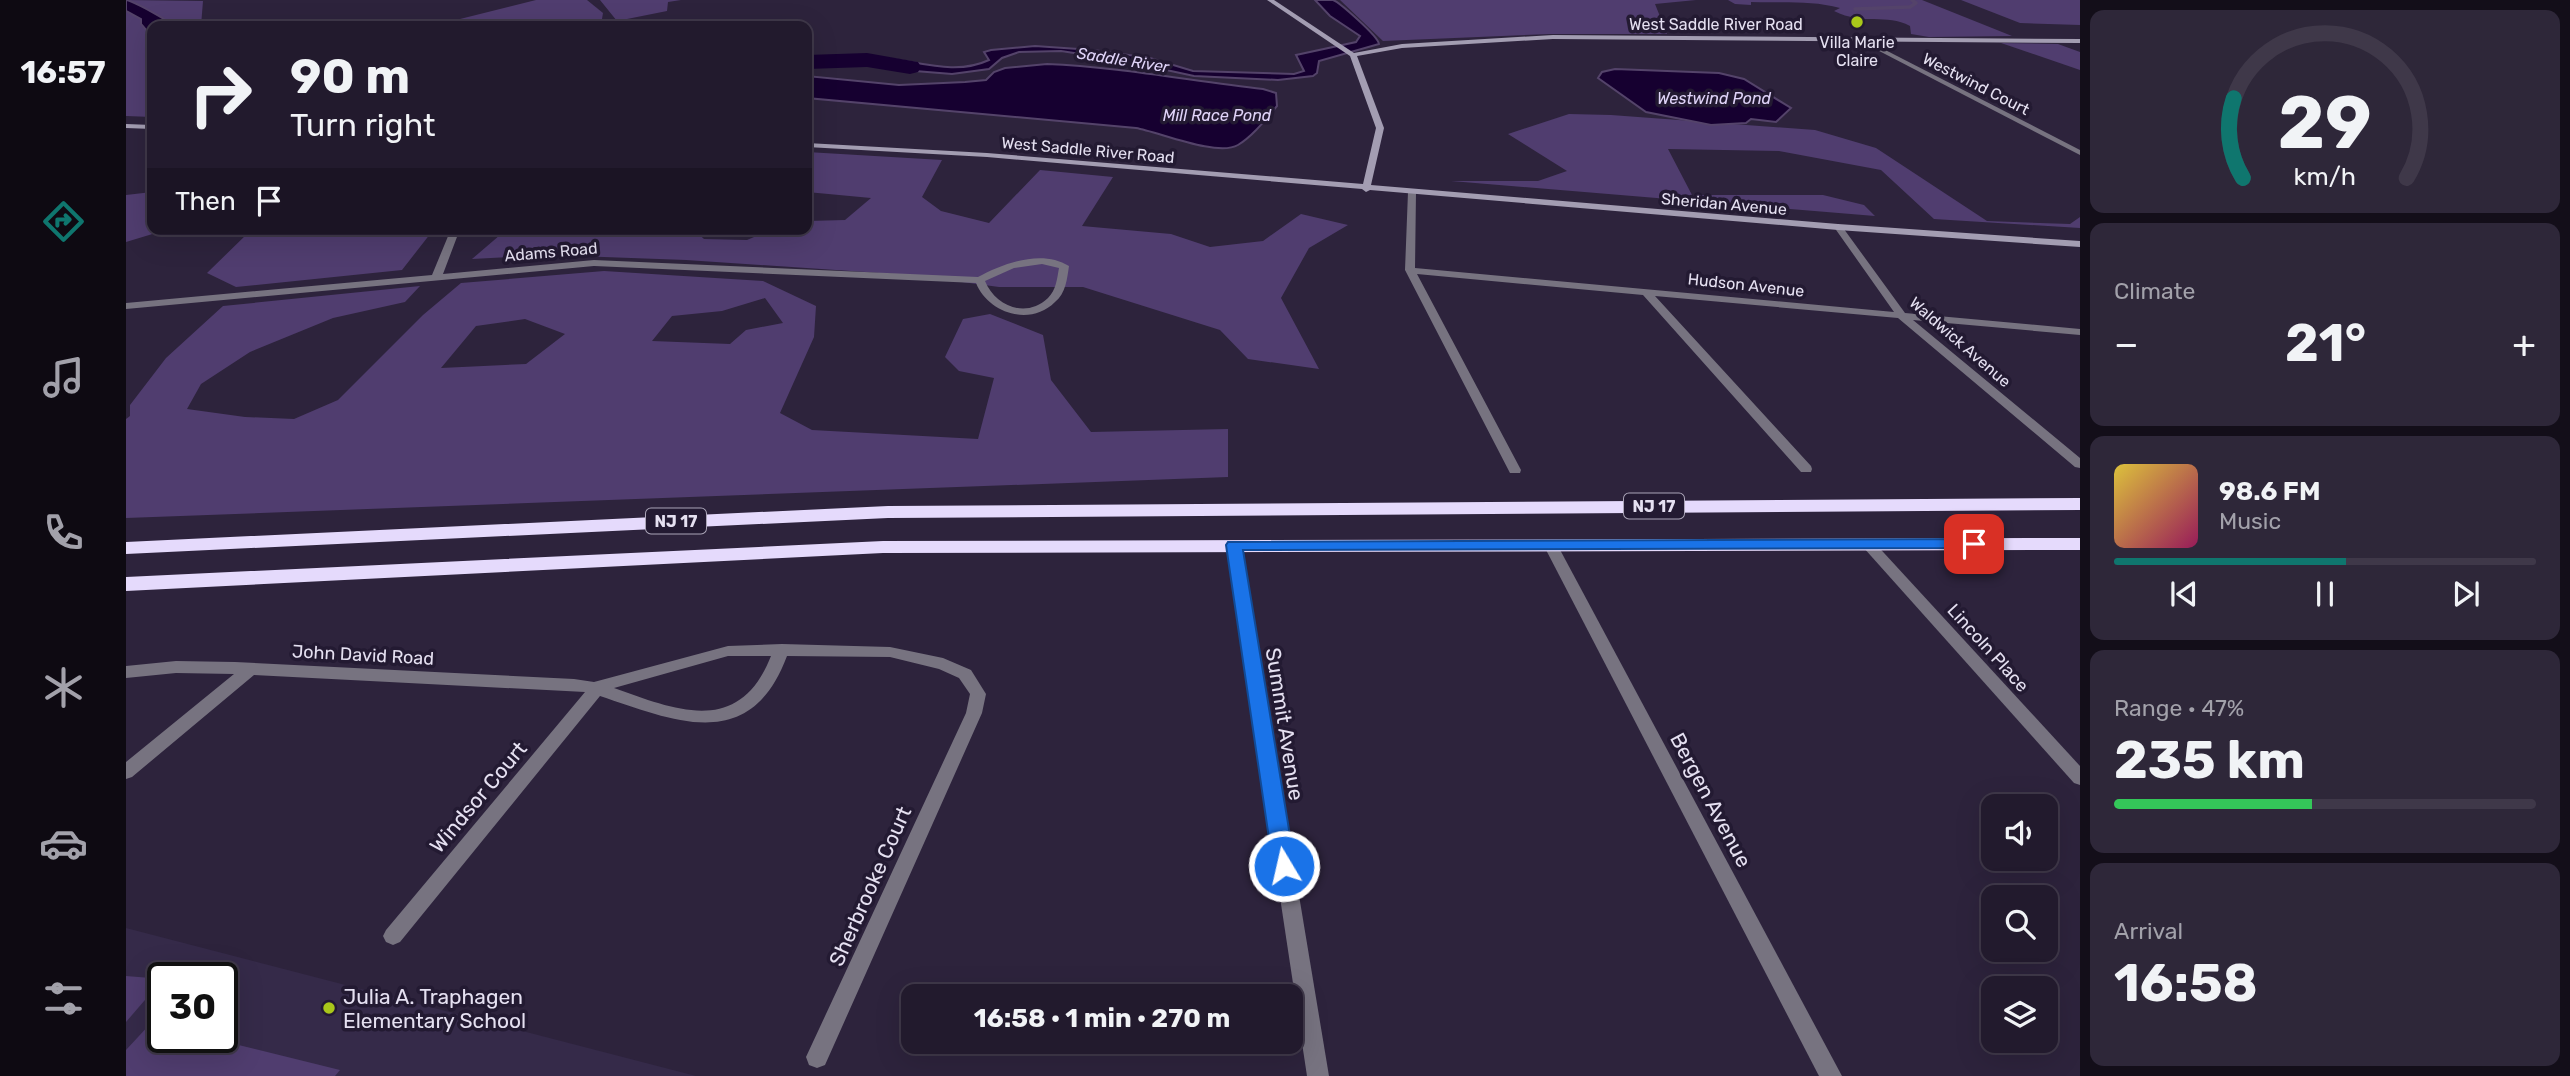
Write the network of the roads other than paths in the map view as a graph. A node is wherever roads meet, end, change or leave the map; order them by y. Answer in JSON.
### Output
{"nodes":[{"id":1,"x":1270,"y":0,"type":"edge"},
{"id":2,"x":1860,"y":39,"type":"junction"},
{"id":3,"x":2080,"y":41,"type":"edge"},
{"id":4,"x":1351,"y":54,"type":"junction"},
{"id":5,"x":126,"y":127,"type":"edge"},
{"id":6,"x":147,"y":127,"type":"edge"},
{"id":7,"x":812,"y":145,"type":"edge"},
{"id":8,"x":2080,"y":153,"type":"edge"},
{"id":9,"x":1366,"y":188,"type":"junction"},
{"id":10,"x":1412,"y":192,"type":"junction"},
{"id":11,"x":1838,"y":228,"type":"junction"},
{"id":12,"x":454,"y":235,"type":"edge"},
{"id":13,"x":2080,"y":244,"type":"edge"},
{"id":14,"x":1410,"y":270,"type":"junction"},
{"id":15,"x":436,"y":278,"type":"junction"},
{"id":16,"x":980,"y":280,"type":"junction"},
{"id":17,"x":1644,"y":291,"type":"junction"},
{"id":18,"x":126,"y":306,"type":"edge"},
{"id":19,"x":1902,"y":316,"type":"junction"},
{"id":20,"x":2080,"y":332,"type":"edge"},
{"id":21,"x":2080,"y":464,"type":"edge"},
{"id":22,"x":1806,"y":469,"type":"dead end"},
{"id":23,"x":1515,"y":470,"type":"dead end"},
{"id":24,"x":2080,"y":504,"type":"edge"},
{"id":25,"x":1868,"y":544,"type":"junction"},
{"id":26,"x":2080,"y":544,"type":"edge"},
{"id":27,"x":1234,"y":545,"type":"junction"},
{"id":28,"x":1551,"y":546,"type":"junction"},
{"id":29,"x":126,"y":548,"type":"edge"},
{"id":30,"x":126,"y":584,"type":"edge"},
{"id":31,"x":782,"y":649,"type":"junction"},
{"id":32,"x":250,"y":669,"type":"junction"},
{"id":33,"x":126,"y":672,"type":"edge"},
{"id":34,"x":598,"y":687,"type":"junction"},
{"id":35,"x":964,"y":734,"type":"joint"},
{"id":36,"x":126,"y":772,"type":"edge"},
{"id":37,"x":2080,"y":778,"type":"edge"},
{"id":38,"x":393,"y":936,"type":"dead end"},
{"id":39,"x":817,"y":1057,"type":"dead end"},
{"id":40,"x":1318,"y":1076,"type":"edge"},
{"id":41,"x":1831,"y":1076,"type":"edge"}],
"edges":[{"from":1,"to":4,"type":"street"},
{"from":2,"to":3,"type":"street","name":"West Saddle River Road"},
{"from":2,"to":4,"type":"street","name":"West Saddle River Road"},
{"from":2,"to":8,"type":"street","name":"Westwind Court"},
{"from":4,"to":9,"type":"street"},
{"from":5,"to":6,"type":"street"},
{"from":7,"to":9,"type":"street","name":"West Saddle River Road"},
{"from":9,"to":10,"type":"street","name":"Sheridan Avenue"},
{"from":10,"to":11,"type":"street","name":"Sheridan Avenue"},
{"from":10,"to":14,"type":"street"},
{"from":11,"to":13,"type":"street","name":"Sheridan Avenue"},
{"from":11,"to":19,"type":"street","name":"Waldwick Avenue"},
{"from":12,"to":15,"type":"street"},
{"from":14,"to":17,"type":"street","name":"Hudson Avenue"},
{"from":14,"to":23,"type":"street"},
{"from":15,"to":16,"type":"street","name":"Adams Road"},
{"from":15,"to":18,"type":"street","name":"Adams Road"},
{"from":16,"to":16,"type":"street","name":"Adams Road"},
{"from":17,"to":19,"type":"street","name":"Hudson Avenue"},
{"from":17,"to":22,"type":"street"},
{"from":19,"to":20,"type":"street","name":"Hudson Avenue"},
{"from":19,"to":21,"type":"street","name":"Waldwick Avenue"},
{"from":24,"to":29,"type":"highway","number":"NJ 17"},
{"from":25,"to":26,"type":"highway","number":"NJ 17"},
{"from":25,"to":28,"type":"highway","number":"NJ 17"},
{"from":25,"to":37,"type":"street","name":"Lincoln Place"},
{"from":27,"to":28,"type":"highway","number":"NJ 17"},
{"from":27,"to":30,"type":"highway","number":"NJ 17"},
{"from":27,"to":40,"type":"street","name":"Summit Avenue"},
{"from":28,"to":41,"type":"street","name":"Bergen Avenue"},
{"from":31,"to":34,"type":"street","name":"John David Road"},
{"from":31,"to":34,"type":"street","name":"John David Road"},
{"from":31,"to":35,"type":"street","name":"John David Road"},
{"from":32,"to":33,"type":"street","name":"John David Road"},
{"from":32,"to":34,"type":"street","name":"John David Road"},
{"from":32,"to":36,"type":"street"},
{"from":34,"to":38,"type":"street","name":"Windsor Court"},
{"from":35,"to":39,"type":"street","name":"Sherbrooke Court"}]}
